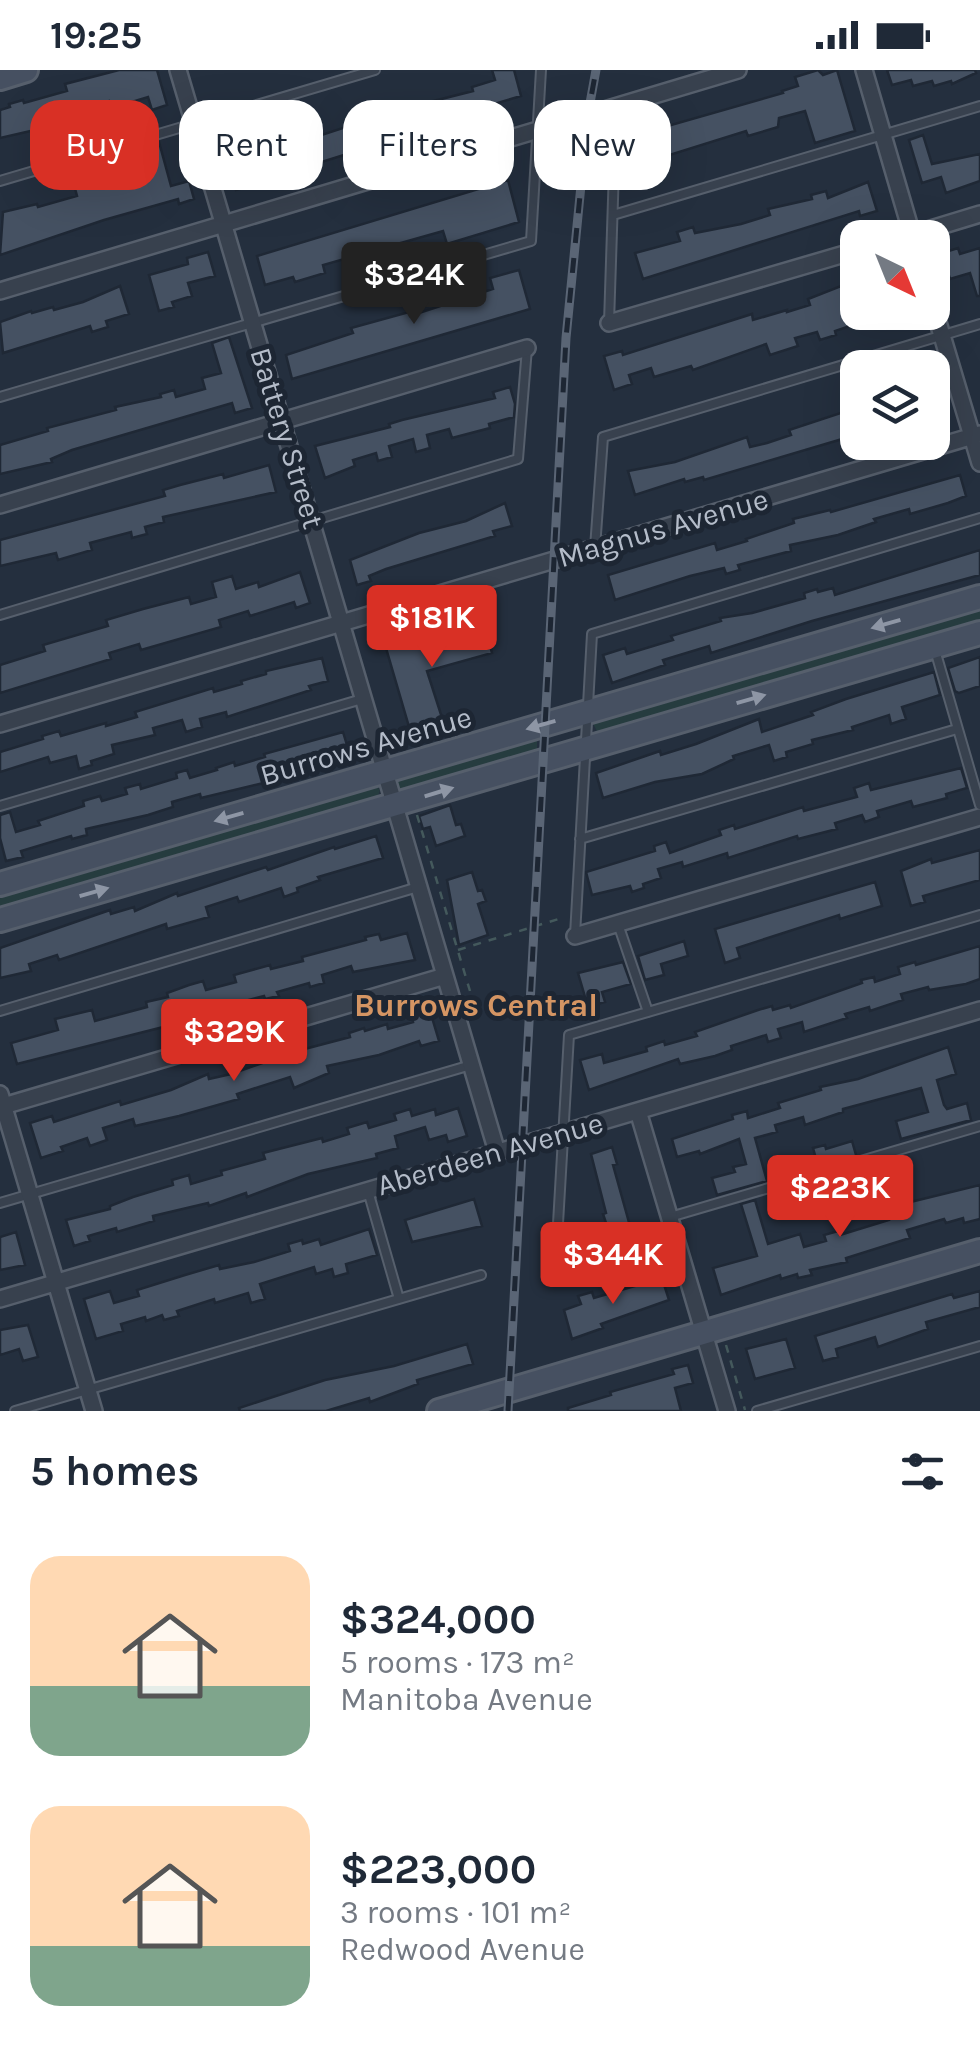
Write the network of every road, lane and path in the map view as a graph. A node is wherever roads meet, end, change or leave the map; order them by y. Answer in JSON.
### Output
{"nodes":[{"id":1,"x":26,"y":70,"type":"edge"},
{"id":2,"x":178,"y":70,"type":"edge"},
{"id":3,"x":375,"y":70,"type":"edge"},
{"id":4,"x":541,"y":70,"type":"edge"},
{"id":5,"x":738,"y":70,"type":"edge"},
{"id":6,"x":864,"y":70,"type":"edge"},
{"id":7,"x":0,"y":78,"type":"edge"},
{"id":8,"x":187,"y":100,"type":"edge"},
{"id":9,"x":273,"y":100,"type":"edge"},
{"id":10,"x":539,"y":100,"type":"edge"},
{"id":11,"x":633,"y":100,"type":"edge"},
{"id":12,"x":980,"y":106,"type":"edge"},
{"id":13,"x":179,"y":127,"type":"edge"},
{"id":14,"x":534,"y":130,"type":"edge"},
{"id":15,"x":883,"y":135,"type":"junction"},
{"id":16,"x":0,"y":181,"type":"edge"},
{"id":17,"x":214,"y":190,"type":"edge"},
{"id":18,"x":535,"y":190,"type":"edge"},
{"id":19,"x":613,"y":190,"type":"edge"},
{"id":20,"x":980,"y":214,"type":"edge"},
{"id":21,"x":612,"y":215,"type":"junction"},
{"id":22,"x":905,"y":220,"type":"edge"},
{"id":23,"x":950,"y":223,"type":"edge"},
{"id":24,"x":224,"y":225,"type":"junction"},
{"id":25,"x":840,"y":255,"type":"edge"},
{"id":26,"x":0,"y":290,"type":"edge"},
{"id":27,"x":252,"y":322,"type":"junction"},
{"id":28,"x":609,"y":323,"type":"joint"},
{"id":29,"x":980,"y":324,"type":"edge"},
{"id":30,"x":940,"y":330,"type":"edge"},
{"id":31,"x":942,"y":336,"type":"junction"},
{"id":32,"x":527,"y":348,"type":"joint"},
{"id":33,"x":0,"y":397,"type":"edge"},
{"id":34,"x":281,"y":422,"type":"junction"},
{"id":35,"x":976,"y":435,"type":"edge"},
{"id":36,"x":980,"y":463,"type":"edge"},
{"id":37,"x":0,"y":506,"type":"edge"},
{"id":38,"x":980,"y":518,"type":"edge"},
{"id":39,"x":312,"y":521,"type":"junction"},
{"id":40,"x":595,"y":548,"type":"junction"},
{"id":41,"x":980,"y":597,"type":"edge"},
{"id":42,"x":0,"y":615,"type":"edge"},
{"id":43,"x":341,"y":623,"type":"junction"},
{"id":44,"x":980,"y":632,"type":"edge"},
{"id":45,"x":934,"y":646,"type":"junction"},
{"id":46,"x":362,"y":699,"type":"junction"},
{"id":47,"x":586,"y":712,"type":"junction"},
{"id":48,"x":0,"y":724,"type":"edge"},
{"id":49,"x":957,"y":729,"type":"junction"},
{"id":50,"x":584,"y":747,"type":"junction"},
{"id":51,"x":384,"y":772,"type":"junction"},
{"id":52,"x":980,"y":804,"type":"edge"},
{"id":53,"x":0,"y":806,"type":"edge"},
{"id":54,"x":406,"y":809,"type":"junction"},
{"id":55,"x":980,"y":817,"type":"edge"},
{"id":56,"x":580,"y":840,"type":"junction"},
{"id":57,"x":0,"y":884,"type":"edge"},
{"id":58,"x":419,"y":887,"type":"junction"},
{"id":59,"x":576,"y":914,"type":"junction"},
{"id":60,"x":980,"y":915,"type":"edge"},
{"id":61,"x":0,"y":920,"type":"edge"},
{"id":62,"x":618,"y":924,"type":"junction"},
{"id":63,"x":576,"y":936,"type":"joint"},
{"id":64,"x":457,"y":950,"type":"junction"},
{"id":65,"x":445,"y":976,"type":"junction"},
{"id":66,"x":470,"y":991,"type":"dead end"},
{"id":67,"x":980,"y":1010,"type":"edge"},
{"id":68,"x":0,"y":1011,"type":"edge"},
{"id":69,"x":648,"y":1012,"type":"junction"},
{"id":70,"x":471,"y":1065,"type":"junction"},
{"id":71,"x":1,"y":1103,"type":"edge"},
{"id":72,"x":638,"y":1111,"type":"junction"},
{"id":73,"x":980,"y":1126,"type":"edge"},
{"id":74,"x":564,"y":1132,"type":"junction"},
{"id":75,"x":497,"y":1152,"type":"junction"},
{"id":76,"x":368,"y":1190,"type":"junction"},
{"id":77,"x":30,"y":1194,"type":"junction"},
{"id":78,"x":0,"y":1203,"type":"edge"},
{"id":79,"x":670,"y":1218,"type":"junction"},
{"id":80,"x":676,"y":1240,"type":"junction"},
{"id":81,"x":980,"y":1251,"type":"edge"},
{"id":82,"x":481,"y":1275,"type":"dead end"},
{"id":83,"x":56,"y":1282,"type":"junction"},
{"id":84,"x":0,"y":1299,"type":"edge"},
{"id":85,"x":399,"y":1299,"type":"junction"},
{"id":86,"x":712,"y":1330,"type":"junction"},
{"id":87,"x":980,"y":1346,"type":"edge"},
{"id":88,"x":88,"y":1390,"type":"junction"},
{"id":89,"x":15,"y":1411,"type":"edge"},
{"id":90,"x":94,"y":1411,"type":"edge"},
{"id":91,"x":439,"y":1411,"type":"edge"},
{"id":92,"x":727,"y":1411,"type":"edge"},
{"id":93,"x":745,"y":1411,"type":"edge"},
{"id":94,"x":757,"y":1411,"type":"edge"}],
"edges":[{"from":1,"to":7,"type":"street"},
{"from":2,"to":8,"type":"street","name":"Battery Street"},
{"from":3,"to":9,"type":"lane"},
{"from":4,"to":10,"type":"lane"},
{"from":5,"to":11,"type":"street"},
{"from":6,"to":15,"type":"street"},
{"from":12,"to":15,"type":"lane"},
{"from":13,"to":16,"type":"lane"},
{"from":14,"to":24,"type":"street"},
{"from":15,"to":21,"type":"lane"},
{"from":15,"to":22,"type":"street"},
{"from":17,"to":24,"type":"street","name":"Battery Street"},
{"from":18,"to":27,"type":"lane"},
{"from":19,"to":21,"type":"lane"},
{"from":20,"to":23,"type":"street"},
{"from":21,"to":28,"type":"lane"},
{"from":24,"to":26,"type":"street"},
{"from":24,"to":27,"type":"street","name":"Battery Street"},
{"from":25,"to":28,"type":"street"},
{"from":27,"to":33,"type":"lane"},
{"from":27,"to":34,"type":"street","name":"Battery Street"},
{"from":29,"to":31,"type":"lane"},
{"from":30,"to":31,"type":"street"},
{"from":31,"to":35,"type":"street"},
{"from":31,"to":40,"type":"lane"},
{"from":32,"to":34,"type":"street"},
{"from":32,"to":39,"type":"lane"},
{"from":34,"to":37,"type":"street"},
{"from":34,"to":39,"type":"street","name":"Battery Street"},
{"from":35,"to":36,"type":"street"},
{"from":35,"to":40,"type":"street","name":"Magnus Avenue"},
{"from":38,"to":47,"type":"lane"},
{"from":39,"to":42,"type":"lane"},
{"from":39,"to":43,"type":"street","name":"Battery Street"},
{"from":40,"to":43,"type":"street","name":"Magnus Avenue"},
{"from":41,"to":47,"type":"street","name":"Burrows Avenue","one_way":true},
{"from":43,"to":46,"type":"street","name":"Battery Street"},
{"from":43,"to":48,"type":"street","name":"Magnus Avenue"},
{"from":44,"to":45,"type":"street"},
{"from":45,"to":49,"type":"lane"},
{"from":50,"to":45,"type":"street","one_way":true},
{"from":46,"to":51,"type":"street","name":"Battery Street"},
{"from":46,"to":53,"type":"lane"},
{"from":47,"to":50,"type":"lane"},
{"from":47,"to":51,"type":"street","name":"Burrows Avenue","one_way":true},
{"from":49,"to":52,"type":"lane"},
{"from":49,"to":56,"type":"lane"},
{"from":54,"to":50,"type":"street","one_way":true},
{"from":50,"to":56,"type":"lane"},
{"from":51,"to":54,"type":"street","name":"Battery Street"},
{"from":51,"to":57,"type":"street","name":"Burrows Avenue","one_way":true},
{"from":54,"to":58,"type":"street","name":"Battery Street"},
{"from":61,"to":54,"type":"street","one_way":true},
{"from":54,"to":64,"type":"path"},
{"from":55,"to":62,"type":"street"},
{"from":56,"to":59,"type":"lane"},
{"from":58,"to":65,"type":"street","name":"Battery Street"},
{"from":58,"to":68,"type":"lane"},
{"from":59,"to":63,"type":"lane"},
{"from":59,"to":64,"type":"path"},
{"from":60,"to":69,"type":"lane"},
{"from":62,"to":63,"type":"street"},
{"from":62,"to":69,"type":"lane"},
{"from":64,"to":66,"type":"path"},
{"from":65,"to":70,"type":"street","name":"Battery Street"},
{"from":65,"to":71,"type":"street"},
{"from":67,"to":72,"type":"street","name":"Aberdeen Avenue"},
{"from":69,"to":74,"type":"lane"},
{"from":70,"to":75,"type":"street","name":"Battery Street"},
{"from":70,"to":77,"type":"lane"},
{"from":71,"to":77,"type":"street"},
{"from":72,"to":74,"type":"street","name":"Aberdeen Avenue"},
{"from":72,"to":79,"type":"street"},
{"from":73,"to":79,"type":"lane"},
{"from":74,"to":75,"type":"street","name":"Aberdeen Avenue"},
{"from":74,"to":80,"type":"lane"},
{"from":75,"to":76,"type":"street","name":"Aberdeen Avenue"},
{"from":76,"to":83,"type":"street","name":"Aberdeen Avenue"},
{"from":76,"to":85,"type":"lane"},
{"from":77,"to":78,"type":"lane"},
{"from":77,"to":83,"type":"street"},
{"from":79,"to":80,"type":"street"},
{"from":80,"to":86,"type":"street"},
{"from":81,"to":86,"type":"street"},
{"from":82,"to":85,"type":"lane"},
{"from":83,"to":84,"type":"street","name":"Aberdeen Avenue"},
{"from":83,"to":88,"type":"street"},
{"from":85,"to":88,"type":"lane"},
{"from":86,"to":91,"type":"street"},
{"from":86,"to":92,"type":"street"},
{"from":86,"to":93,"type":"path"},
{"from":87,"to":94,"type":"lane"},
{"from":88,"to":89,"type":"lane"},
{"from":88,"to":90,"type":"street"}]}
